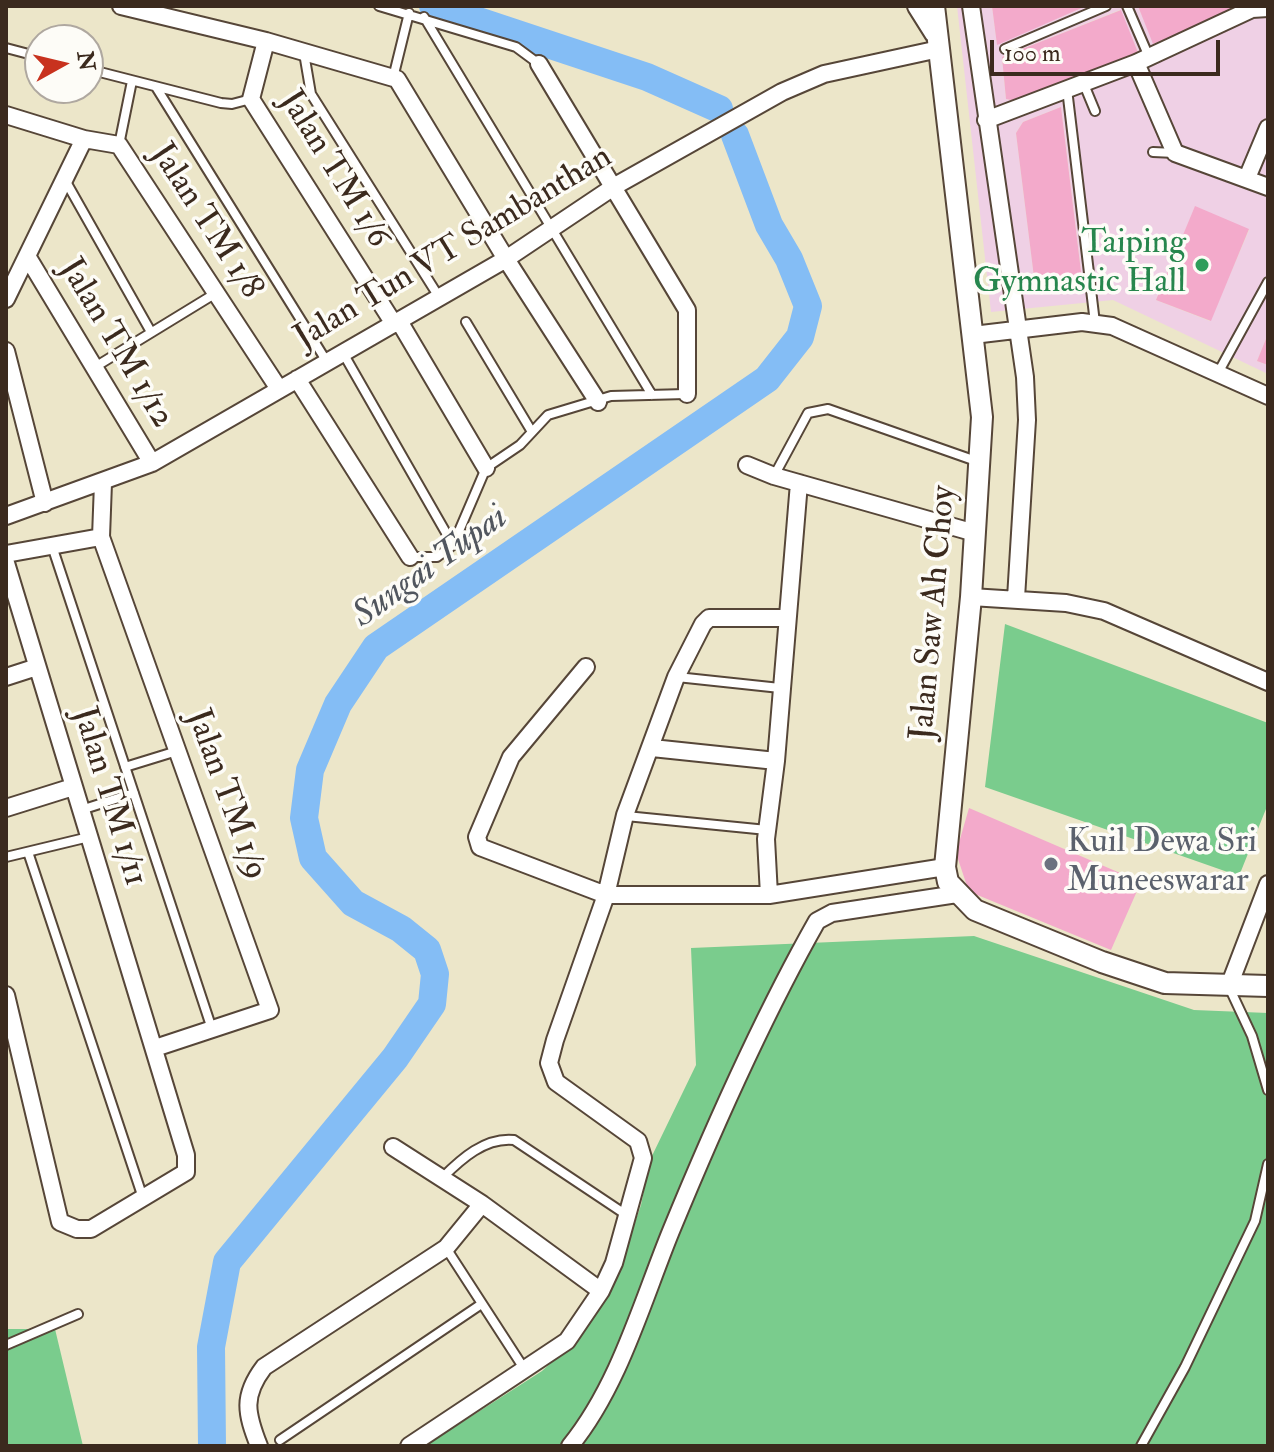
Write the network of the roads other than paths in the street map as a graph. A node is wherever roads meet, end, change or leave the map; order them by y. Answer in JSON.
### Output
{"nodes":[{"id":1,"x":121,"y":6,"type":"edge"},
{"id":2,"x":379,"y":6,"type":"edge"},
{"id":3,"x":918,"y":6,"type":"edge"},
{"id":4,"x":934,"y":6,"type":"edge"},
{"id":5,"x":971,"y":6,"type":"edge"},
{"id":6,"x":1106,"y":6,"type":"edge"},
{"id":7,"x":1127,"y":6,"type":"edge"},
{"id":8,"x":1257,"y":8,"type":"edge"},
{"id":9,"x":409,"y":13,"type":"junction"},
{"id":10,"x":424,"y":17,"type":"junction"},
{"id":11,"x":266,"y":41,"type":"junction"},
{"id":12,"x":938,"y":43,"type":"junction"},
{"id":13,"x":1005,"y":49,"type":"dead end"},
{"id":14,"x":304,"y":52,"type":"junction"},
{"id":15,"x":1142,"y":60,"type":"junction"},
{"id":16,"x":539,"y":64,"type":"joint"},
{"id":17,"x":104,"y":73,"type":"edge"},
{"id":18,"x":393,"y":78,"type":"junction"},
{"id":19,"x":132,"y":81,"type":"junction"},
{"id":20,"x":1083,"y":81,"type":"junction"},
{"id":21,"x":156,"y":87,"type":"junction"},
{"id":22,"x":1067,"y":88,"type":"junction"},
{"id":23,"x":251,"y":99,"type":"junction"},
{"id":24,"x":1095,"y":111,"type":"dead end"},
{"id":25,"x":6,"y":115,"type":"edge"},
{"id":26,"x":986,"y":120,"type":"junction"},
{"id":27,"x":1268,"y":128,"type":"edge"},
{"id":28,"x":84,"y":139,"type":"junction"},
{"id":29,"x":119,"y":145,"type":"junction"},
{"id":30,"x":1153,"y":152,"type":"dead end"},
{"id":31,"x":1175,"y":153,"type":"junction"},
{"id":32,"x":1247,"y":178,"type":"junction"},
{"id":33,"x":65,"y":179,"type":"junction"},
{"id":34,"x":615,"y":186,"type":"junction"},
{"id":35,"x":1268,"y":187,"type":"edge"},
{"id":36,"x":550,"y":230,"type":"junction"},
{"id":37,"x":27,"y":256,"type":"junction"},
{"id":38,"x":506,"y":259,"type":"junction"},
{"id":39,"x":1268,"y":282,"type":"edge"},
{"id":40,"x":216,"y":293,"type":"junction"},
{"id":41,"x":439,"y":298,"type":"junction"},
{"id":42,"x":6,"y":299,"type":"edge"},
{"id":43,"x":396,"y":322,"type":"junction"},
{"id":44,"x":466,"y":322,"type":"dead end"},
{"id":45,"x":1095,"y":323,"type":"junction"},
{"id":46,"x":1018,"y":329,"type":"junction"},
{"id":47,"x":151,"y":332,"type":"junction"},
{"id":48,"x":973,"y":335,"type":"junction"},
{"id":49,"x":6,"y":351,"type":"edge"},
{"id":50,"x":342,"y":353,"type":"junction"},
{"id":51,"x":327,"y":362,"type":"junction"},
{"id":52,"x":94,"y":367,"type":"junction"},
{"id":53,"x":1218,"y":373,"type":"junction"},
{"id":54,"x":297,"y":379,"type":"junction"},
{"id":55,"x":279,"y":389,"type":"junction"},
{"id":56,"x":687,"y":394,"type":"joint"},
{"id":57,"x":652,"y":395,"type":"junction"},
{"id":58,"x":1268,"y":396,"type":"edge"},
{"id":59,"x":598,"y":402,"type":"junction"},
{"id":60,"x":532,"y":432,"type":"junction"},
{"id":61,"x":981,"y":462,"type":"junction"},
{"id":62,"x":152,"y":463,"type":"junction"},
{"id":63,"x":747,"y":465,"type":"dead end"},
{"id":64,"x":486,"y":468,"type":"junction"},
{"id":65,"x":774,"y":476,"type":"junction"},
{"id":66,"x":103,"y":483,"type":"junction"},
{"id":67,"x":799,"y":483,"type":"junction"},
{"id":68,"x":45,"y":503,"type":"junction"},
{"id":69,"x":6,"y":516,"type":"edge"},
{"id":70,"x":975,"y":533,"type":"junction"},
{"id":71,"x":101,"y":537,"type":"junction"},
{"id":72,"x":453,"y":545,"type":"junction"},
{"id":73,"x":52,"y":546,"type":"junction"},
{"id":74,"x":6,"y":554,"type":"edge"},
{"id":75,"x":410,"y":557,"type":"joint"},
{"id":76,"x":6,"y":563,"type":"edge"},
{"id":77,"x":971,"y":597,"type":"junction"},
{"id":78,"x":1016,"y":598,"type":"junction"},
{"id":79,"x":787,"y":618,"type":"junction"},
{"id":80,"x":37,"y":667,"type":"junction"},
{"id":81,"x":586,"y":667,"type":"dead end"},
{"id":82,"x":6,"y":677,"type":"edge"},
{"id":83,"x":676,"y":677,"type":"junction"},
{"id":84,"x":1268,"y":682,"type":"edge"},
{"id":85,"x":780,"y":688,"type":"junction"},
{"id":86,"x":652,"y":748,"type":"junction"},
{"id":87,"x":177,"y":751,"type":"junction"},
{"id":88,"x":776,"y":761,"type":"junction"},
{"id":89,"x":125,"y":767,"type":"junction"},
{"id":90,"x":73,"y":787,"type":"junction"},
{"id":91,"x":134,"y":793,"type":"junction"},
{"id":92,"x":7,"y":805,"type":"edge"},
{"id":93,"x":80,"y":810,"type":"junction"},
{"id":94,"x":625,"y":815,"type":"junction"},
{"id":95,"x":767,"y":830,"type":"junction"},
{"id":96,"x":89,"y":837,"type":"junction"},
{"id":97,"x":28,"y":852,"type":"junction"},
{"id":98,"x":6,"y":857,"type":"edge"},
{"id":99,"x":945,"y":867,"type":"junction"},
{"id":100,"x":1268,"y":884,"type":"edge"},
{"id":101,"x":957,"y":894,"type":"junction"},
{"id":102,"x":606,"y":895,"type":"junction"},
{"id":103,"x":769,"y":895,"type":"junction"},
{"id":104,"x":1229,"y":986,"type":"junction"},
{"id":105,"x":1268,"y":986,"type":"edge"},
{"id":106,"x":6,"y":995,"type":"edge"},
{"id":107,"x":212,"y":1029,"type":"junction"},
{"id":108,"x":155,"y":1048,"type":"junction"},
{"id":109,"x":1268,"y":1090,"type":"edge"},
{"id":110,"x":393,"y":1147,"type":"dead end"},
{"id":111,"x":1268,"y":1164,"type":"edge"},
{"id":112,"x":441,"y":1178,"type":"junction"},
{"id":113,"x":143,"y":1199,"type":"junction"},
{"id":114,"x":482,"y":1204,"type":"junction"},
{"id":115,"x":629,"y":1217,"type":"junction"},
{"id":116,"x":446,"y":1248,"type":"junction"},
{"id":117,"x":601,"y":1291,"type":"junction"},
{"id":118,"x":480,"y":1305,"type":"junction"},
{"id":119,"x":78,"y":1314,"type":"dead end"},
{"id":120,"x":6,"y":1345,"type":"edge"},
{"id":121,"x":525,"y":1370,"type":"junction"},
{"id":122,"x":280,"y":1440,"type":"dead end"},
{"id":123,"x":259,"y":1446,"type":"edge"},
{"id":124,"x":409,"y":1446,"type":"edge"},
{"id":125,"x":570,"y":1446,"type":"edge"},
{"id":126,"x":1141,"y":1446,"type":"edge"}],
"edges":[{"from":1,"to":11,"type":"street"},
{"from":2,"to":9,"type":"lane"},
{"from":3,"to":12,"type":"street"},
{"from":4,"to":12,"type":"street","name":"Jalan Saw Ah Choy"},
{"from":5,"to":26,"type":"street"},
{"from":6,"to":13,"type":"lane"},
{"from":7,"to":15,"type":"lane"},
{"from":8,"to":15,"type":"street"},
{"from":9,"to":10,"type":"lane"},
{"from":9,"to":18,"type":"lane"},
{"from":10,"to":16,"type":"lane"},
{"from":10,"to":36,"type":"lane"},
{"from":11,"to":14,"type":"street"},
{"from":11,"to":23,"type":"street","name":"Jalan TM 1/6"},
{"from":12,"to":34,"type":"street","name":"Jalan Tun VT Sambanthan"},
{"from":12,"to":48,"type":"street","name":"Jalan Saw Ah Choy"},
{"from":14,"to":18,"type":"street"},
{"from":14,"to":41,"type":"lane"},
{"from":15,"to":20,"type":"street"},
{"from":15,"to":31,"type":"street"},
{"from":16,"to":34,"type":"street"},
{"from":17,"to":19,"type":"lane"},
{"from":18,"to":38,"type":"street"},
{"from":19,"to":21,"type":"lane"},
{"from":19,"to":29,"type":"lane"},
{"from":20,"to":22,"type":"street"},
{"from":20,"to":24,"type":"lane"},
{"from":21,"to":23,"type":"lane"},
{"from":21,"to":51,"type":"lane"},
{"from":22,"to":26,"type":"street"},
{"from":22,"to":45,"type":"lane"},
{"from":23,"to":43,"type":"street","name":"Jalan TM 1/6"},
{"from":25,"to":28,"type":"street","name":"Jalan TM 1/8"},
{"from":26,"to":46,"type":"street"},
{"from":27,"to":32,"type":"street"},
{"from":28,"to":29,"type":"street","name":"Jalan TM 1/8"},
{"from":28,"to":33,"type":"street"},
{"from":29,"to":40,"type":"street","name":"Jalan TM 1/8"},
{"from":30,"to":31,"type":"lane"},
{"from":31,"to":32,"type":"street"},
{"from":32,"to":35,"type":"street"},
{"from":33,"to":37,"type":"street"},
{"from":33,"to":47,"type":"lane"},
{"from":34,"to":36,"type":"street","name":"Jalan Tun VT Sambanthan"},
{"from":34,"to":56,"type":"street"},
{"from":36,"to":38,"type":"street","name":"Jalan Tun VT Sambanthan"},
{"from":36,"to":57,"type":"lane"},
{"from":37,"to":42,"type":"street"},
{"from":37,"to":52,"type":"street","name":"Jalan TM 1/12"},
{"from":38,"to":41,"type":"street","name":"Jalan Tun VT Sambanthan"},
{"from":38,"to":59,"type":"street"},
{"from":39,"to":53,"type":"lane"},
{"from":40,"to":47,"type":"lane"},
{"from":40,"to":55,"type":"street","name":"Jalan TM 1/8"},
{"from":41,"to":43,"type":"street","name":"Jalan Tun VT Sambanthan"},
{"from":43,"to":50,"type":"street","name":"Jalan Tun VT Sambanthan"},
{"from":43,"to":64,"type":"street","name":"Jalan TM 1/6"},
{"from":44,"to":60,"type":"lane"},
{"from":45,"to":46,"type":"street"},
{"from":45,"to":53,"type":"street"},
{"from":46,"to":48,"type":"street"},
{"from":46,"to":78,"type":"street"},
{"from":47,"to":52,"type":"lane"},
{"from":48,"to":61,"type":"street","name":"Jalan Saw Ah Choy"},
{"from":49,"to":68,"type":"street"},
{"from":50,"to":51,"type":"street","name":"Jalan Tun VT Sambanthan"},
{"from":50,"to":72,"type":"lane"},
{"from":51,"to":54,"type":"street","name":"Jalan Tun VT Sambanthan"},
{"from":52,"to":62,"type":"street","name":"Jalan TM 1/12"},
{"from":53,"to":58,"type":"street"},
{"from":54,"to":55,"type":"street","name":"Jalan Tun VT Sambanthan"},
{"from":54,"to":75,"type":"street"},
{"from":55,"to":62,"type":"street","name":"Jalan Tun VT Sambanthan"},
{"from":56,"to":57,"type":"lane"},
{"from":57,"to":59,"type":"lane"},
{"from":59,"to":60,"type":"lane"},
{"from":60,"to":64,"type":"lane"},
{"from":61,"to":65,"type":"lane"},
{"from":61,"to":70,"type":"street","name":"Jalan Saw Ah Choy"},
{"from":62,"to":66,"type":"street","name":"Jalan Tun VT Sambanthan"},
{"from":63,"to":65,"type":"street"},
{"from":64,"to":72,"type":"lane"},
{"from":65,"to":67,"type":"street"},
{"from":66,"to":68,"type":"street","name":"Jalan Tun VT Sambanthan"},
{"from":66,"to":71,"type":"street","name":"Jalan TM 1/9"},
{"from":67,"to":70,"type":"street"},
{"from":67,"to":79,"type":"street"},
{"from":68,"to":69,"type":"street","name":"Jalan Tun VT Sambanthan"},
{"from":70,"to":77,"type":"street","name":"Jalan Saw Ah Choy"},
{"from":71,"to":73,"type":"street"},
{"from":71,"to":87,"type":"street","name":"Jalan TM 1/9"},
{"from":72,"to":75,"type":"lane"},
{"from":73,"to":74,"type":"street"},
{"from":73,"to":89,"type":"lane"},
{"from":76,"to":80,"type":"street","name":"Jalan TM 1/11"},
{"from":77,"to":78,"type":"street"},
{"from":77,"to":99,"type":"street","name":"Jalan Saw Ah Choy"},
{"from":78,"to":84,"type":"street"},
{"from":79,"to":83,"type":"street"},
{"from":79,"to":85,"type":"street"},
{"from":80,"to":82,"type":"street"},
{"from":80,"to":90,"type":"street","name":"Jalan TM 1/11"},
{"from":81,"to":102,"type":"street"},
{"from":83,"to":85,"type":"lane"},
{"from":83,"to":86,"type":"street"},
{"from":85,"to":88,"type":"street"},
{"from":86,"to":88,"type":"street"},
{"from":86,"to":94,"type":"street"},
{"from":87,"to":89,"type":"lane"},
{"from":87,"to":107,"type":"street","name":"Jalan TM 1/9"},
{"from":88,"to":95,"type":"street"},
{"from":89,"to":91,"type":"lane"},
{"from":90,"to":92,"type":"street"},
{"from":90,"to":93,"type":"street","name":"Jalan TM 1/11"},
{"from":91,"to":93,"type":"lane"},
{"from":91,"to":107,"type":"lane"},
{"from":93,"to":96,"type":"street","name":"Jalan TM 1/11"},
{"from":94,"to":95,"type":"lane"},
{"from":94,"to":102,"type":"street"},
{"from":95,"to":103,"type":"street"},
{"from":96,"to":97,"type":"lane"},
{"from":96,"to":108,"type":"street","name":"Jalan TM 1/11"},
{"from":97,"to":98,"type":"lane"},
{"from":97,"to":113,"type":"lane"},
{"from":99,"to":101,"type":"street","name":"Jalan Saw Ah Choy"},
{"from":99,"to":103,"type":"street"},
{"from":100,"to":104,"type":"street"},
{"from":101,"to":104,"type":"street"},
{"from":101,"to":125,"type":"street"},
{"from":102,"to":103,"type":"street"},
{"from":102,"to":115,"type":"street"},
{"from":104,"to":105,"type":"street"},
{"from":104,"to":109,"type":"lane"},
{"from":106,"to":113,"type":"street"},
{"from":107,"to":108,"type":"street","name":"Jalan TM 1/9"},
{"from":108,"to":113,"type":"street","name":"Jalan TM 1/11"},
{"from":110,"to":112,"type":"street"},
{"from":111,"to":126,"type":"lane"},
{"from":112,"to":114,"type":"street"},
{"from":112,"to":115,"type":"lane"},
{"from":114,"to":116,"type":"street"},
{"from":114,"to":117,"type":"street"},
{"from":115,"to":117,"type":"street"},
{"from":116,"to":118,"type":"lane"},
{"from":116,"to":123,"type":"street"},
{"from":117,"to":121,"type":"street"},
{"from":118,"to":121,"type":"lane"},
{"from":118,"to":122,"type":"lane"},
{"from":119,"to":120,"type":"lane"},
{"from":121,"to":124,"type":"street"}]}
